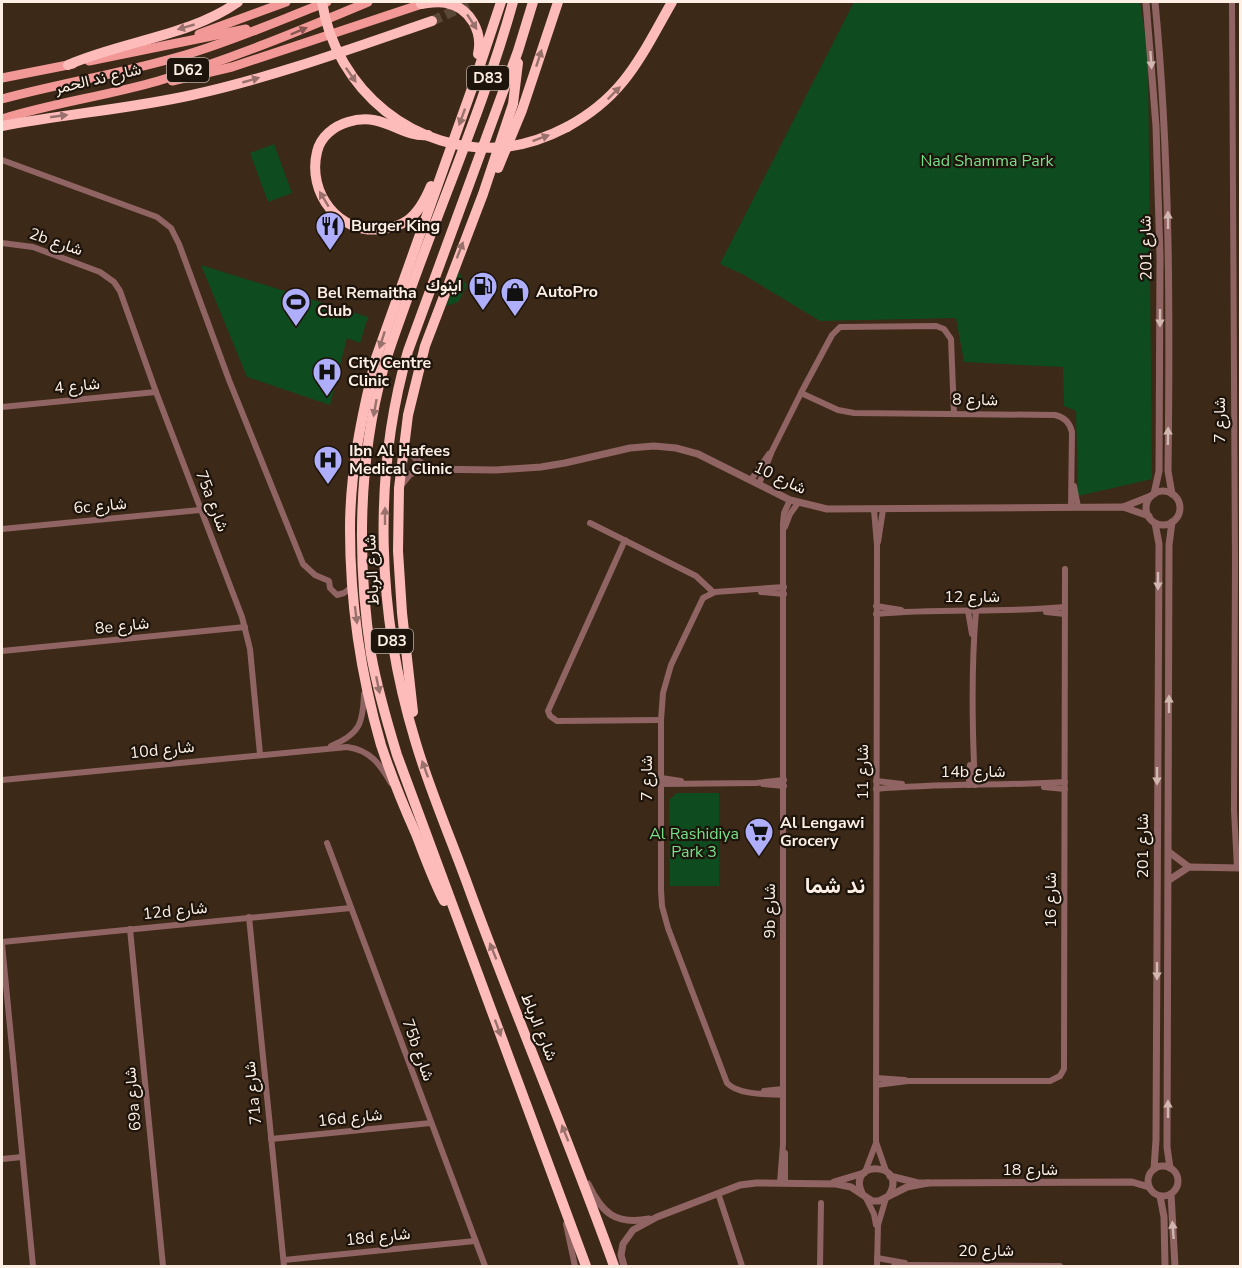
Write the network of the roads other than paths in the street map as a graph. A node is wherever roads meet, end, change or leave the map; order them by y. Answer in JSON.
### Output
{"nodes":[{"id":1,"x":238,"y":2,"type":"edge"},
{"id":2,"x":286,"y":2,"type":"edge"},
{"id":3,"x":321,"y":2,"type":"edge"},
{"id":4,"x":327,"y":2,"type":"edge"},
{"id":5,"x":368,"y":2,"type":"edge"},
{"id":6,"x":501,"y":2,"type":"edge"},
{"id":7,"x":513,"y":2,"type":"edge"},
{"id":8,"x":533,"y":2,"type":"edge"},
{"id":9,"x":558,"y":2,"type":"edge"},
{"id":10,"x":672,"y":2,"type":"edge"},
{"id":11,"x":1146,"y":2,"type":"edge"},
{"id":12,"x":1155,"y":2,"type":"edge"},
{"id":13,"x":1232,"y":2,"type":"edge"},
{"id":14,"x":426,"y":3,"type":"edge"},
{"id":15,"x":432,"y":21,"type":"tunnel mouth"},
{"id":16,"x":272,"y":24,"type":"junction"},
{"id":17,"x":1232,"y":37,"type":"junction"},
{"id":18,"x":1240,"y":37,"type":"edge"},
{"id":19,"x":162,"y":47,"type":"junction"},
{"id":20,"x":518,"y":51,"type":"junction"},
{"id":21,"x":68,"y":65,"type":"junction"},
{"id":22,"x":2,"y":78,"type":"edge"},
{"id":23,"x":475,"y":80,"type":"junction"},
{"id":24,"x":157,"y":81,"type":"junction"},
{"id":25,"x":2,"y":99,"type":"edge"},
{"id":26,"x":2,"y":119,"type":"edge"},
{"id":27,"x":2,"y":126,"type":"edge"},
{"id":28,"x":428,"y":135,"type":"junction"},
{"id":29,"x":452,"y":146,"type":"junction"},
{"id":30,"x":2,"y":160,"type":"edge"},
{"id":31,"x":485,"y":189,"type":"junction"},
{"id":32,"x":2,"y":243,"type":"edge"},
{"id":33,"x":100,"y":272,"type":"joint"},
{"id":34,"x":1237,"y":308,"type":"edge"},
{"id":35,"x":1237,"y":370,"type":"edge"},
{"id":36,"x":802,"y":391,"type":"junction"},
{"id":37,"x":156,"y":392,"type":"junction"},
{"id":38,"x":2,"y":406,"type":"edge"},
{"id":39,"x":952,"y":414,"type":"junction"},
{"id":40,"x":404,"y":444,"type":"junction"},
{"id":41,"x":772,"y":451,"type":"junction"},
{"id":42,"x":432,"y":469,"type":"junction"},
{"id":43,"x":751,"y":480,"type":"junction"},
{"id":44,"x":759,"y":484,"type":"junction"},
{"id":45,"x":399,"y":488,"type":"junction"},
{"id":46,"x":1172,"y":494,"type":"junction"},
{"id":47,"x":1153,"y":495,"type":"junction"},
{"id":48,"x":794,"y":501,"type":"junction"},
{"id":49,"x":1075,"y":507,"type":"junction"},
{"id":50,"x":1123,"y":507,"type":"junction"},
{"id":51,"x":200,"y":510,"type":"junction"},
{"id":52,"x":874,"y":510,"type":"junction"},
{"id":53,"x":883,"y":510,"type":"junction"},
{"id":54,"x":1149,"y":516,"type":"junction"},
{"id":55,"x":1172,"y":522,"type":"junction"},
{"id":56,"x":590,"y":523,"type":"dead end"},
{"id":57,"x":1155,"y":523,"type":"junction"},
{"id":58,"x":2,"y":529,"type":"edge"},
{"id":59,"x":625,"y":540,"type":"junction"},
{"id":60,"x":877,"y":545,"type":"junction"},
{"id":61,"x":1065,"y":569,"type":"dead end"},
{"id":62,"x":696,"y":576,"type":"junction"},
{"id":63,"x":352,"y":586,"type":"junction"},
{"id":64,"x":784,"y":590,"type":"junction"},
{"id":65,"x":713,"y":592,"type":"junction"},
{"id":66,"x":705,"y":596,"type":"junction"},
{"id":67,"x":876,"y":606,"type":"junction"},
{"id":68,"x":968,"y":610,"type":"junction"},
{"id":69,"x":976,"y":610,"type":"junction"},
{"id":70,"x":905,"y":611,"type":"junction"},
{"id":71,"x":1065,"y":611,"type":"junction"},
{"id":72,"x":876,"y":614,"type":"junction"},
{"id":73,"x":245,"y":627,"type":"junction"},
{"id":74,"x":973,"y":637,"type":"junction"},
{"id":75,"x":1238,"y":638,"type":"edge"},
{"id":76,"x":2,"y":651,"type":"edge"},
{"id":77,"x":365,"y":681,"type":"junction"},
{"id":78,"x":1238,"y":700,"type":"edge"},
{"id":79,"x":661,"y":720,"type":"junction"},
{"id":80,"x":416,"y":742,"type":"junction"},
{"id":81,"x":325,"y":748,"type":"junction"},
{"id":82,"x":260,"y":754,"type":"junction"},
{"id":83,"x":2,"y":780,"type":"edge"},
{"id":84,"x":661,"y":781,"type":"junction"},
{"id":85,"x":876,"y":781,"type":"junction"},
{"id":86,"x":784,"y":783,"type":"junction"},
{"id":87,"x":972,"y":785,"type":"junction"},
{"id":88,"x":908,"y":786,"type":"junction"},
{"id":89,"x":1065,"y":786,"type":"junction"},
{"id":90,"x":876,"y":789,"type":"junction"},
{"id":91,"x":406,"y":810,"type":"junction"},
{"id":92,"x":327,"y":843,"type":"dead end"},
{"id":93,"x":1169,"y":852,"type":"junction"},
{"id":94,"x":1189,"y":867,"type":"junction"},
{"id":95,"x":1237,"y":868,"type":"edge"},
{"id":96,"x":1169,"y":880,"type":"junction"},
{"id":97,"x":351,"y":908,"type":"junction"},
{"id":98,"x":249,"y":917,"type":"junction"},
{"id":99,"x":130,"y":929,"type":"junction"},
{"id":100,"x":2,"y":943,"type":"edge"},
{"id":101,"x":468,"y":947,"type":"junction"},
{"id":102,"x":876,"y":1081,"type":"junction"},
{"id":103,"x":783,"y":1092,"type":"junction"},
{"id":104,"x":431,"y":1123,"type":"junction"},
{"id":105,"x":271,"y":1139,"type":"junction"},
{"id":106,"x":876,"y":1142,"type":"junction"},
{"id":107,"x":22,"y":1157,"type":"junction"},
{"id":108,"x":2,"y":1160,"type":"edge"},
{"id":109,"x":1170,"y":1168,"type":"junction"},
{"id":110,"x":579,"y":1170,"type":"junction"},
{"id":111,"x":1152,"y":1172,"type":"junction"},
{"id":112,"x":864,"y":1173,"type":"junction"},
{"id":113,"x":888,"y":1174,"type":"junction"},
{"id":114,"x":1132,"y":1182,"type":"junction"},
{"id":115,"x":783,"y":1183,"type":"junction"},
{"id":116,"x":829,"y":1183,"type":"junction"},
{"id":117,"x":928,"y":1183,"type":"junction"},
{"id":118,"x":1149,"y":1187,"type":"junction"},
{"id":119,"x":718,"y":1193,"type":"junction"},
{"id":120,"x":1171,"y":1194,"type":"junction"},
{"id":121,"x":1160,"y":1196,"type":"junction"},
{"id":122,"x":865,"y":1197,"type":"junction"},
{"id":123,"x":886,"y":1198,"type":"junction"},
{"id":124,"x":820,"y":1203,"type":"dead end"},
{"id":125,"x":564,"y":1206,"type":"junction"},
{"id":126,"x":657,"y":1217,"type":"junction"},
{"id":127,"x":877,"y":1232,"type":"junction"},
{"id":128,"x":475,"y":1241,"type":"junction"},
{"id":129,"x":877,"y":1258,"type":"junction"},
{"id":130,"x":284,"y":1263,"type":"edge"},
{"id":131,"x":911,"y":1265,"type":"junction"},
{"id":132,"x":33,"y":1266,"type":"edge"},
{"id":133,"x":162,"y":1266,"type":"edge"},
{"id":134,"x":484,"y":1266,"type":"edge"},
{"id":135,"x":575,"y":1266,"type":"edge"},
{"id":136,"x":586,"y":1266,"type":"edge"},
{"id":137,"x":614,"y":1266,"type":"edge"},
{"id":138,"x":624,"y":1266,"type":"edge"},
{"id":139,"x":742,"y":1266,"type":"edge"},
{"id":140,"x":820,"y":1266,"type":"edge"},
{"id":141,"x":877,"y":1266,"type":"edge"},
{"id":142,"x":894,"y":1266,"type":"edge"},
{"id":143,"x":1060,"y":1266,"type":"edge"},
{"id":144,"x":1165,"y":1266,"type":"edge"},
{"id":145,"x":1175,"y":1266,"type":"edge"}],
"edges":[{"from":1,"to":21,"type":"highway","one_way":true},
{"from":2,"to":19,"type":"main road"},
{"from":3,"to":28,"type":"highway","one_way":true,"bridge":true},
{"from":4,"to":16,"type":"main road","name":"شارع ند الحمر","number":"D62"},
{"from":24,"to":5,"type":"main road","name":"شارع ند الحمر","number":"D62","one_way":true},
{"from":6,"to":23,"type":"highway"},
{"from":7,"to":101,"type":"highway","name":"شارع الرباط","number":"D83","one_way":true},
{"from":8,"to":20,"type":"highway","name":"شارع الرباط","number":"D83"},
{"from":31,"to":9,"type":"highway","one_way":true},
{"from":28,"to":10,"type":"highway","one_way":true,"bridge":true},
{"from":11,"to":47,"type":"street","name":"شارع 201","one_way":true},
{"from":46,"to":12,"type":"street","name":"شارع 201","one_way":true},
{"from":13,"to":17,"type":"street","name":"شارع 7"},
{"from":14,"to":23,"type":"highway","one_way":true},
{"from":14,"to":24,"type":"main road"},
{"from":27,"to":15,"type":"highway","one_way":true},
{"from":16,"to":19,"type":"main road"},
{"from":16,"to":25,"type":"main road","name":"شارع ند الحمر","number":"D62"},
{"from":17,"to":18,"type":"street"},
{"from":17,"to":34,"type":"street","name":"شارع 7"},
{"from":19,"to":21,"type":"main road"},
{"from":20,"to":31,"type":"highway"},
{"from":80,"to":20,"type":"highway","name":"شارع الرباط","number":"D83","one_way":true},
{"from":21,"to":22,"type":"main road"},
{"from":23,"to":29,"type":"highway","one_way":true},
{"from":24,"to":26,"type":"main road","name":"شارع ند الحمر","number":"D62"},
{"from":29,"to":28,"type":"highway","one_way":true},
{"from":29,"to":63,"type":"highway","one_way":true},
{"from":30,"to":63,"type":"street"},
{"from":40,"to":31,"type":"highway","one_way":true},
{"from":32,"to":33,"type":"street","name":"2b شارع"},
{"from":33,"to":37,"type":"street","name":"75a شارع"},
{"from":34,"to":35,"type":"street","name":"شارع 7"},
{"from":35,"to":75,"type":"street","name":"شارع 7"},
{"from":36,"to":39,"type":"street","name":"شارع 8"},
{"from":36,"to":39,"type":"street"},
{"from":36,"to":41,"type":"street"},
{"from":37,"to":38,"type":"street","name":"شارع 4"},
{"from":37,"to":51,"type":"street","name":"75a شارع"},
{"from":39,"to":49,"type":"street","name":"شارع 8"},
{"from":40,"to":42,"type":"street"},
{"from":40,"to":45,"type":"highway"},
{"from":41,"to":43,"type":"street"},
{"from":41,"to":44,"type":"street"},
{"from":42,"to":43,"type":"street","name":"شارع 10"},
{"from":42,"to":45,"type":"street","name":"شارع 10"},
{"from":43,"to":44,"type":"street","name":"شارع 10"},
{"from":44,"to":48,"type":"street","name":"شارع 10"},
{"from":45,"to":80,"type":"highway"},
{"from":46,"to":47,"type":"street"},
{"from":46,"to":55,"type":"street"},
{"from":47,"to":50,"type":"street","name":"شارع 10"},
{"from":47,"to":54,"type":"street"},
{"from":48,"to":52,"type":"street","name":"شارع 10"},
{"from":48,"to":64,"type":"street","name":"9b شارع"},
{"from":49,"to":50,"type":"street","name":"شارع 10"},
{"from":49,"to":53,"type":"street","name":"شارع 10"},
{"from":50,"to":54,"type":"street","name":"شارع 10"},
{"from":51,"to":58,"type":"street","name":"6c شارع"},
{"from":51,"to":73,"type":"street","name":"75a شارع"},
{"from":52,"to":53,"type":"street","name":"شارع 10"},
{"from":52,"to":60,"type":"street","name":"شارع 11"},
{"from":53,"to":60,"type":"street","name":"شارع 11"},
{"from":54,"to":57,"type":"street"},
{"from":55,"to":57,"type":"street"},
{"from":93,"to":55,"type":"street","name":"شارع 201","one_way":true},
{"from":56,"to":59,"type":"street"},
{"from":57,"to":111,"type":"street","name":"شارع 201","one_way":true},
{"from":59,"to":62,"type":"street"},
{"from":59,"to":79,"type":"street"},
{"from":60,"to":67,"type":"street","name":"شارع 11"},
{"from":61,"to":71,"type":"street","name":"شارع 16"},
{"from":62,"to":65,"type":"street"},
{"from":62,"to":66,"type":"street"},
{"from":63,"to":77,"type":"highway","one_way":true},
{"from":64,"to":65,"type":"street"},
{"from":64,"to":86,"type":"street","name":"9b شارع"},
{"from":65,"to":66,"type":"street"},
{"from":66,"to":79,"type":"street","name":"شارع 7"},
{"from":67,"to":70,"type":"street","name":"شارع 12"},
{"from":67,"to":72,"type":"street","name":"شارع 11"},
{"from":68,"to":69,"type":"street","name":"شارع 12"},
{"from":68,"to":70,"type":"street","name":"شارع 12"},
{"from":68,"to":74,"type":"street"},
{"from":69,"to":71,"type":"street","name":"شارع 12"},
{"from":69,"to":74,"type":"street"},
{"from":70,"to":72,"type":"street","name":"شارع 12"},
{"from":71,"to":89,"type":"street","name":"شارع 16"},
{"from":72,"to":85,"type":"street","name":"شارع 11"},
{"from":73,"to":76,"type":"street","name":"8e شارع"},
{"from":73,"to":82,"type":"street","name":"75a شارع"},
{"from":74,"to":87,"type":"street"},
{"from":75,"to":78,"type":"street","name":"شارع 7"},
{"from":77,"to":81,"type":"street","name":"10d شارع"},
{"from":77,"to":91,"type":"highway"},
{"from":78,"to":95,"type":"street","name":"شارع 7"},
{"from":79,"to":84,"type":"street","name":"شارع 7"},
{"from":110,"to":80,"type":"highway","name":"شارع الرباط","number":"D83","one_way":true},
{"from":81,"to":82,"type":"street","name":"10d شارع"},
{"from":81,"to":91,"type":"street","name":"10d شارع"},
{"from":82,"to":83,"type":"street","name":"10d شارع"},
{"from":84,"to":86,"type":"street"},
{"from":84,"to":103,"type":"street","name":"شارع 7"},
{"from":85,"to":88,"type":"street","name":"14b شارع"},
{"from":85,"to":90,"type":"street","name":"شارع 11"},
{"from":86,"to":103,"type":"street","name":"9b شارع"},
{"from":87,"to":88,"type":"street","name":"14b شارع"},
{"from":87,"to":89,"type":"street","name":"14b شارع"},
{"from":88,"to":90,"type":"street","name":"14b شارع"},
{"from":89,"to":102,"type":"street","name":"شارع 16"},
{"from":90,"to":102,"type":"street","name":"شارع 11"},
{"from":91,"to":101,"type":"highway"},
{"from":92,"to":97,"type":"street","name":"75b شارع"},
{"from":93,"to":94,"type":"street"},
{"from":93,"to":96,"type":"street","name":"شارع 201"},
{"from":94,"to":95,"type":"street"},
{"from":94,"to":96,"type":"street"},
{"from":109,"to":96,"type":"street","name":"شارع 201","one_way":true},
{"from":97,"to":98,"type":"street","name":"12d شارع"},
{"from":97,"to":104,"type":"street","name":"75b شارع"},
{"from":98,"to":99,"type":"street","name":"12d شارع"},
{"from":98,"to":105,"type":"street","name":"71a شارع"},
{"from":99,"to":100,"type":"street","name":"12d شارع"},
{"from":99,"to":133,"type":"street","name":"69a شارع"},
{"from":100,"to":107,"type":"street"},
{"from":101,"to":125,"type":"highway","name":"شارع الرباط","number":"D83","one_way":true},
{"from":102,"to":106,"type":"street","name":"شارع 11"},
{"from":103,"to":115,"type":"street","name":"9b شارع"},
{"from":104,"to":105,"type":"street","name":"16d شارع"},
{"from":104,"to":128,"type":"street","name":"75b شارع"},
{"from":105,"to":130,"type":"street","name":"71a شارع"},
{"from":106,"to":112,"type":"street","name":"شارع 11"},
{"from":106,"to":113,"type":"street","name":"شارع 11"},
{"from":107,"to":108,"type":"street"},
{"from":107,"to":132,"type":"street"},
{"from":109,"to":111,"type":"street"},
{"from":109,"to":120,"type":"street"},
{"from":110,"to":126,"type":"street"},
{"from":110,"to":137,"type":"highway","name":"شارع الرباط","number":"D83"},
{"from":111,"to":114,"type":"street","name":"شارع 18"},
{"from":111,"to":118,"type":"street"},
{"from":112,"to":113,"type":"street"},
{"from":112,"to":116,"type":"street"},
{"from":112,"to":122,"type":"street"},
{"from":113,"to":117,"type":"street","name":"شارع 18"},
{"from":113,"to":123,"type":"street"},
{"from":114,"to":117,"type":"street","name":"شارع 18"},
{"from":114,"to":118,"type":"street","name":"شارع 18"},
{"from":115,"to":116,"type":"street"},
{"from":115,"to":119,"type":"street"},
{"from":116,"to":122,"type":"street"},
{"from":117,"to":123,"type":"street","name":"شارع 18"},
{"from":118,"to":121,"type":"street"},
{"from":119,"to":126,"type":"street"},
{"from":119,"to":139,"type":"street"},
{"from":120,"to":121,"type":"street"},
{"from":145,"to":120,"type":"street","one_way":true},
{"from":121,"to":144,"type":"street"},
{"from":122,"to":123,"type":"street"},
{"from":122,"to":127,"type":"street"},
{"from":123,"to":127,"type":"street"},
{"from":124,"to":140,"type":"street"},
{"from":125,"to":135,"type":"street"},
{"from":125,"to":136,"type":"highway","name":"شارع الرباط","number":"D83"},
{"from":126,"to":138,"type":"street"},
{"from":127,"to":129,"type":"street"},
{"from":128,"to":130,"type":"street","name":"18d شارع"},
{"from":128,"to":134,"type":"street","name":"75b شارع"},
{"from":129,"to":131,"type":"street","name":"شارع 20"},
{"from":129,"to":141,"type":"street"},
{"from":131,"to":142,"type":"street","name":"شارع 20"},
{"from":131,"to":143,"type":"street","name":"شارع 20"}]}
